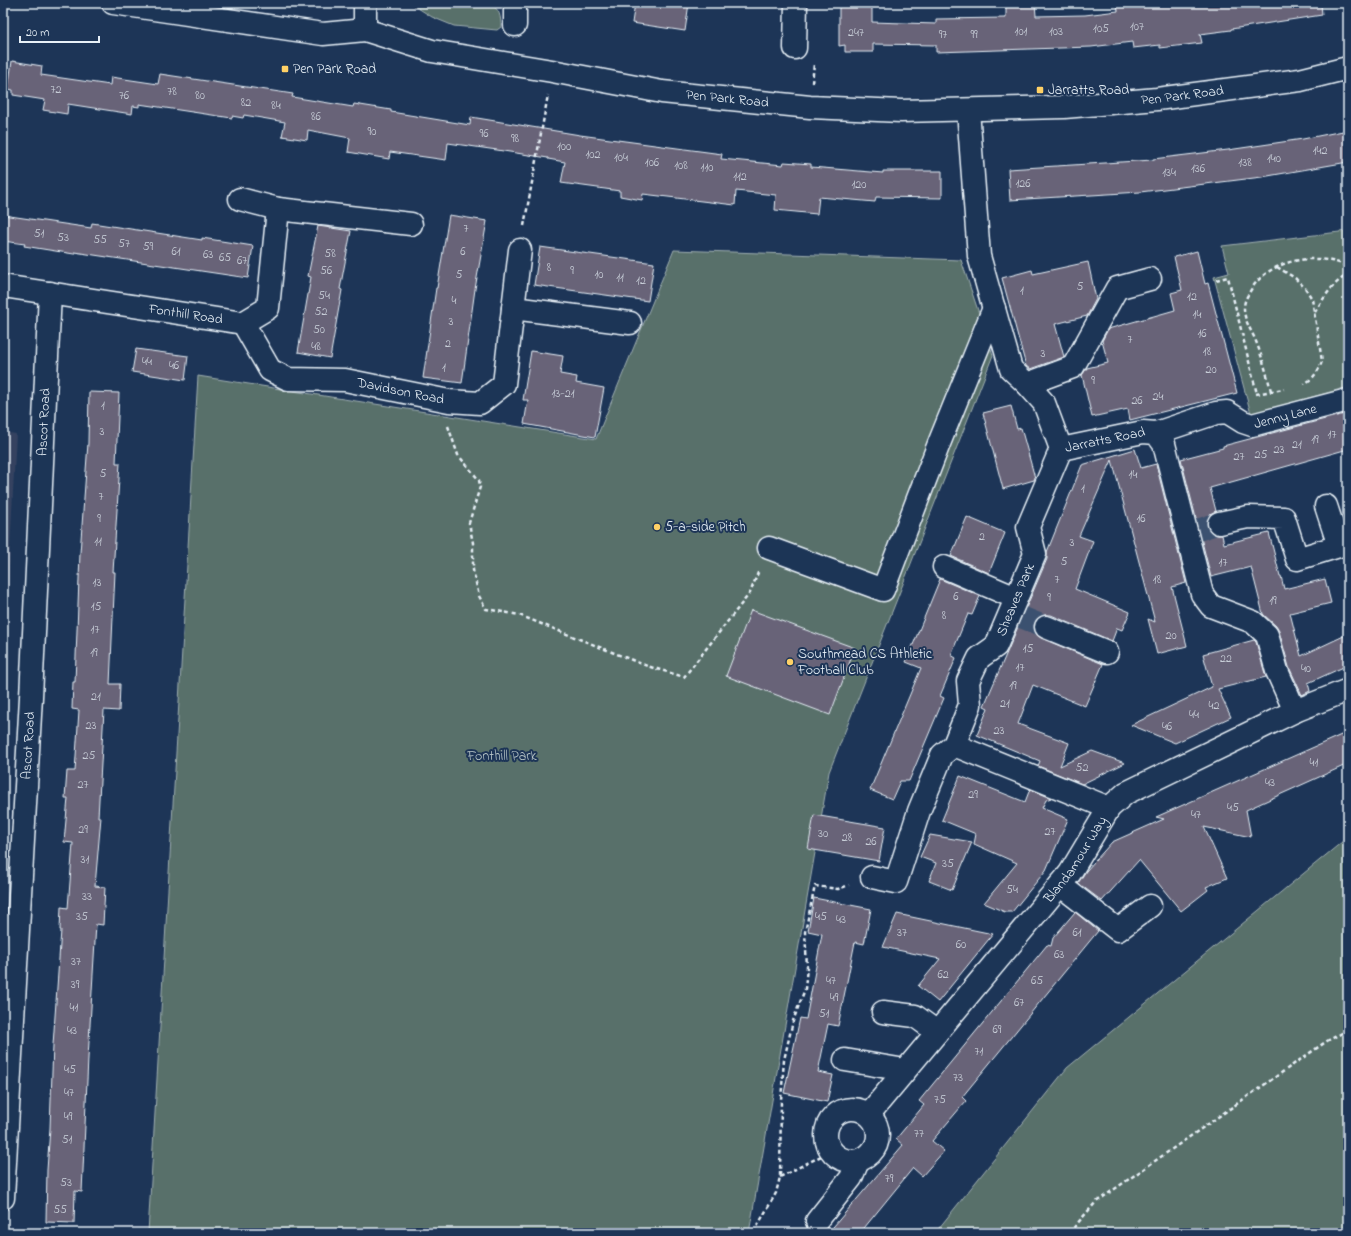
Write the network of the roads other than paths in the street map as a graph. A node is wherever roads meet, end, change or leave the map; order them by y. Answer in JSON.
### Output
{"nodes":[{"id":1,"x":113,"y":3,"type":"edge"},
{"id":2,"x":365,"y":3,"type":"edge"},
{"id":3,"x":515,"y":3,"type":"edge"},
{"id":4,"x":796,"y":3,"type":"edge"},
{"id":5,"x":515,"y":25,"type":"dead end"},
{"id":6,"x":365,"y":30,"type":"junction"},
{"id":7,"x":795,"y":48,"type":"road end"},
{"id":8,"x":1348,"y":68,"type":"edge"},
{"id":9,"x":968,"y":110,"type":"junction"},
{"id":10,"x":240,"y":199,"type":"dead end"},
{"id":11,"x":278,"y":209,"type":"junction"},
{"id":12,"x":411,"y":224,"type":"dead end"},
{"id":13,"x":520,"y":250,"type":"road end"},
{"id":14,"x":1150,"y":280,"type":"dead end"},
{"id":15,"x":3,"y":286,"type":"edge"},
{"id":16,"x":50,"y":293,"type":"junction"},
{"id":17,"x":513,"y":308,"type":"junction"},
{"id":18,"x":994,"y":308,"type":"junction"},
{"id":19,"x":243,"y":323,"type":"junction"},
{"id":20,"x":630,"y":323,"type":"dead end"},
{"id":21,"x":1027,"y":384,"type":"junction"},
{"id":22,"x":1348,"y":400,"type":"edge"},
{"id":23,"x":1156,"y":433,"type":"junction"},
{"id":24,"x":1061,"y":449,"type":"junction"},
{"id":25,"x":1326,"y":506,"type":"dead end"},
{"id":26,"x":1219,"y":524,"type":"tunnel mouth"},
{"id":27,"x":769,"y":548,"type":"road end"},
{"id":28,"x":944,"y":567,"type":"dead end"},
{"id":29,"x":1016,"y":609,"type":"junction"},
{"id":30,"x":1046,"y":627,"type":"tunnel mouth"},
{"id":31,"x":1108,"y":652,"type":"dead end"},
{"id":32,"x":1348,"y":690,"type":"edge"},
{"id":33,"x":1295,"y":711,"type":"junction"},
{"id":34,"x":954,"y":744,"type":"junction"},
{"id":35,"x":1109,"y":808,"type":"junction"},
{"id":36,"x":872,"y":877,"type":"road end"},
{"id":37,"x":1060,"y":885,"type":"junction"},
{"id":38,"x":1150,"y":906,"type":"dead end"},
{"id":39,"x":883,"y":1012,"type":"dead end"},
{"id":40,"x":937,"y":1032,"type":"junction"},
{"id":41,"x":845,"y":1060,"type":"dead end"},
{"id":42,"x":905,"y":1070,"type":"junction"},
{"id":43,"x":868,"y":1114,"type":"junction"},
{"id":44,"x":858,"y":1161,"type":"junction"},
{"id":45,"x":3,"y":1195,"type":"edge"},
{"id":46,"x":3,"y":1198,"type":"edge"},
{"id":47,"x":817,"y":1221,"type":"dead end"}],
"edges":[{"from":1,"to":6,"type":"street","name":"Pen Park Road"},
{"from":2,"to":6,"type":"street"},
{"from":3,"to":5,"type":"street"},
{"from":4,"to":7,"type":"street"},
{"from":6,"to":9,"type":"street","name":"Pen Park Road"},
{"from":8,"to":9,"type":"street","name":"Pen Park Road"},
{"from":9,"to":18,"type":"street","name":"Jarratts Road"},
{"from":10,"to":11,"type":"street"},
{"from":11,"to":12,"type":"street"},
{"from":11,"to":19,"type":"street","name":"Fonthill Road"},
{"from":13,"to":17,"type":"street","name":"Davidson Road"},
{"from":14,"to":21,"type":"street"},
{"from":15,"to":16,"type":"street","name":"Fonthill Road"},
{"from":16,"to":19,"type":"street","name":"Fonthill Road"},
{"from":16,"to":45,"type":"street","name":"Ascot Road"},
{"from":17,"to":19,"type":"street","name":"Davidson Road"},
{"from":17,"to":20,"type":"street"},
{"from":18,"to":21,"type":"street","name":"Jarratts Road"},
{"from":18,"to":27,"type":"street"},
{"from":21,"to":24,"type":"street","name":"Jarratts Road"},
{"from":22,"to":23,"type":"street","name":"Jenny Lane"},
{"from":23,"to":24,"type":"street","name":"Jarratts Road"},
{"from":23,"to":33,"type":"street","name":"Jarratts Road"},
{"from":24,"to":29,"type":"street","name":"Sheaves Park"},
{"from":25,"to":26,"type":"street"},
{"from":28,"to":29,"type":"street"},
{"from":29,"to":34,"type":"street","name":"Sheaves Park"},
{"from":30,"to":31,"type":"street"},
{"from":32,"to":33,"type":"street","name":"Blandamour Way"},
{"from":33,"to":35,"type":"street","name":"Blandamour Way"},
{"from":34,"to":35,"type":"street"},
{"from":34,"to":36,"type":"street","name":"Sheaves Park"},
{"from":35,"to":37,"type":"street","name":"Blandamour Way"},
{"from":37,"to":38,"type":"street"},
{"from":37,"to":40,"type":"street","name":"Blandamour Way"},
{"from":39,"to":40,"type":"street"},
{"from":40,"to":42,"type":"street","name":"Blandamour Way"},
{"from":41,"to":42,"type":"street"},
{"from":42,"to":43,"type":"street","name":"Blandamour Way"},
{"from":43,"to":44,"type":"street"},
{"from":43,"to":44,"type":"street"},
{"from":44,"to":47,"type":"street"},
{"from":45,"to":46,"type":"street","name":"Ascot Road"}]}
